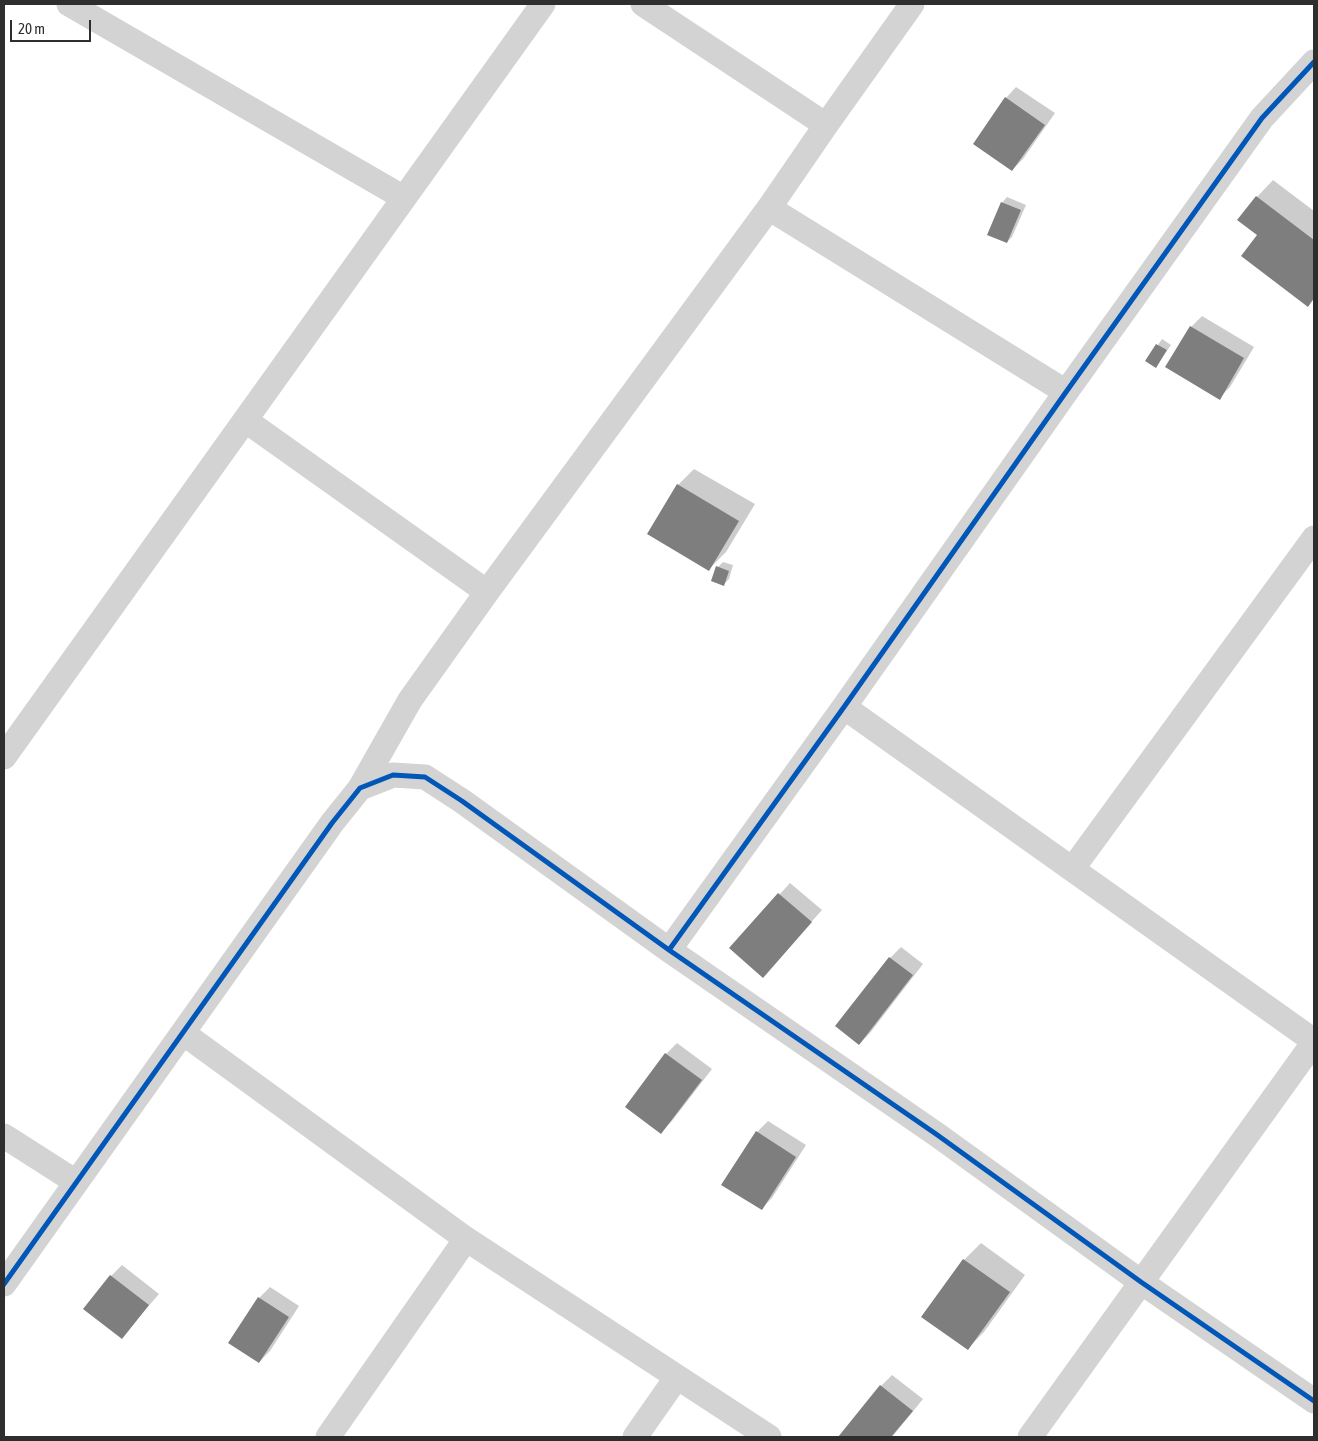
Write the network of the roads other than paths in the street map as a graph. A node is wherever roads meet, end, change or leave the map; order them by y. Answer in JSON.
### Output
{"nodes":[{"id":1,"x":69,"y":4,"type":"edge"},
{"id":2,"x":543,"y":4,"type":"edge"},
{"id":3,"x":643,"y":4,"type":"edge"},
{"id":4,"x":912,"y":4,"type":"edge"},
{"id":5,"x":1314,"y":62,"type":"edge"},
{"id":6,"x":826,"y":125,"type":"junction"},
{"id":7,"x":404,"y":198,"type":"junction"},
{"id":8,"x":769,"y":208,"type":"junction"},
{"id":9,"x":1066,"y":392,"type":"junction"},
{"id":10,"x":245,"y":420,"type":"junction"},
{"id":11,"x":1314,"y":538,"type":"edge"},
{"id":12,"x":487,"y":592,"type":"junction"},
{"id":13,"x":844,"y":707,"type":"junction"},
{"id":14,"x":4,"y":757,"type":"edge"},
{"id":15,"x":360,"y":788,"type":"junction"},
{"id":16,"x":1073,"y":868,"type":"junction"},
{"id":17,"x":669,"y":950,"type":"junction"},
{"id":18,"x":183,"y":1033,"type":"junction"},
{"id":19,"x":1314,"y":1042,"type":"edge"},
{"id":20,"x":4,"y":1136,"type":"edge"},
{"id":21,"x":76,"y":1182,"type":"junction"},
{"id":22,"x":466,"y":1239,"type":"junction"},
{"id":23,"x":1141,"y":1282,"type":"junction"},
{"id":24,"x":4,"y":1284,"type":"edge"},
{"id":25,"x":677,"y":1377,"type":"junction"},
{"id":26,"x":1314,"y":1401,"type":"edge"},
{"id":27,"x":328,"y":1437,"type":"edge"},
{"id":28,"x":635,"y":1437,"type":"edge"},
{"id":29,"x":769,"y":1437,"type":"edge"},
{"id":30,"x":1030,"y":1437,"type":"edge"}],
"edges":[{"from":1,"to":7,"type":"street"},
{"from":2,"to":7,"type":"street"},
{"from":3,"to":6,"type":"street"},
{"from":4,"to":6,"type":"street"},
{"from":5,"to":9,"type":"street"},
{"from":6,"to":8,"type":"street"},
{"from":7,"to":10,"type":"street"},
{"from":8,"to":9,"type":"street"},
{"from":8,"to":12,"type":"street"},
{"from":9,"to":13,"type":"street"},
{"from":10,"to":12,"type":"street"},
{"from":10,"to":14,"type":"street"},
{"from":11,"to":16,"type":"street"},
{"from":12,"to":15,"type":"street"},
{"from":13,"to":16,"type":"street"},
{"from":13,"to":17,"type":"street"},
{"from":15,"to":17,"type":"street"},
{"from":15,"to":18,"type":"street"},
{"from":16,"to":19,"type":"street"},
{"from":17,"to":23,"type":"street"},
{"from":18,"to":21,"type":"street"},
{"from":18,"to":22,"type":"street"},
{"from":19,"to":23,"type":"street"},
{"from":20,"to":21,"type":"street"},
{"from":21,"to":24,"type":"street"},
{"from":22,"to":25,"type":"street"},
{"from":22,"to":27,"type":"street"},
{"from":23,"to":26,"type":"street"},
{"from":23,"to":30,"type":"street"},
{"from":25,"to":28,"type":"street"},
{"from":25,"to":29,"type":"street"}]}
